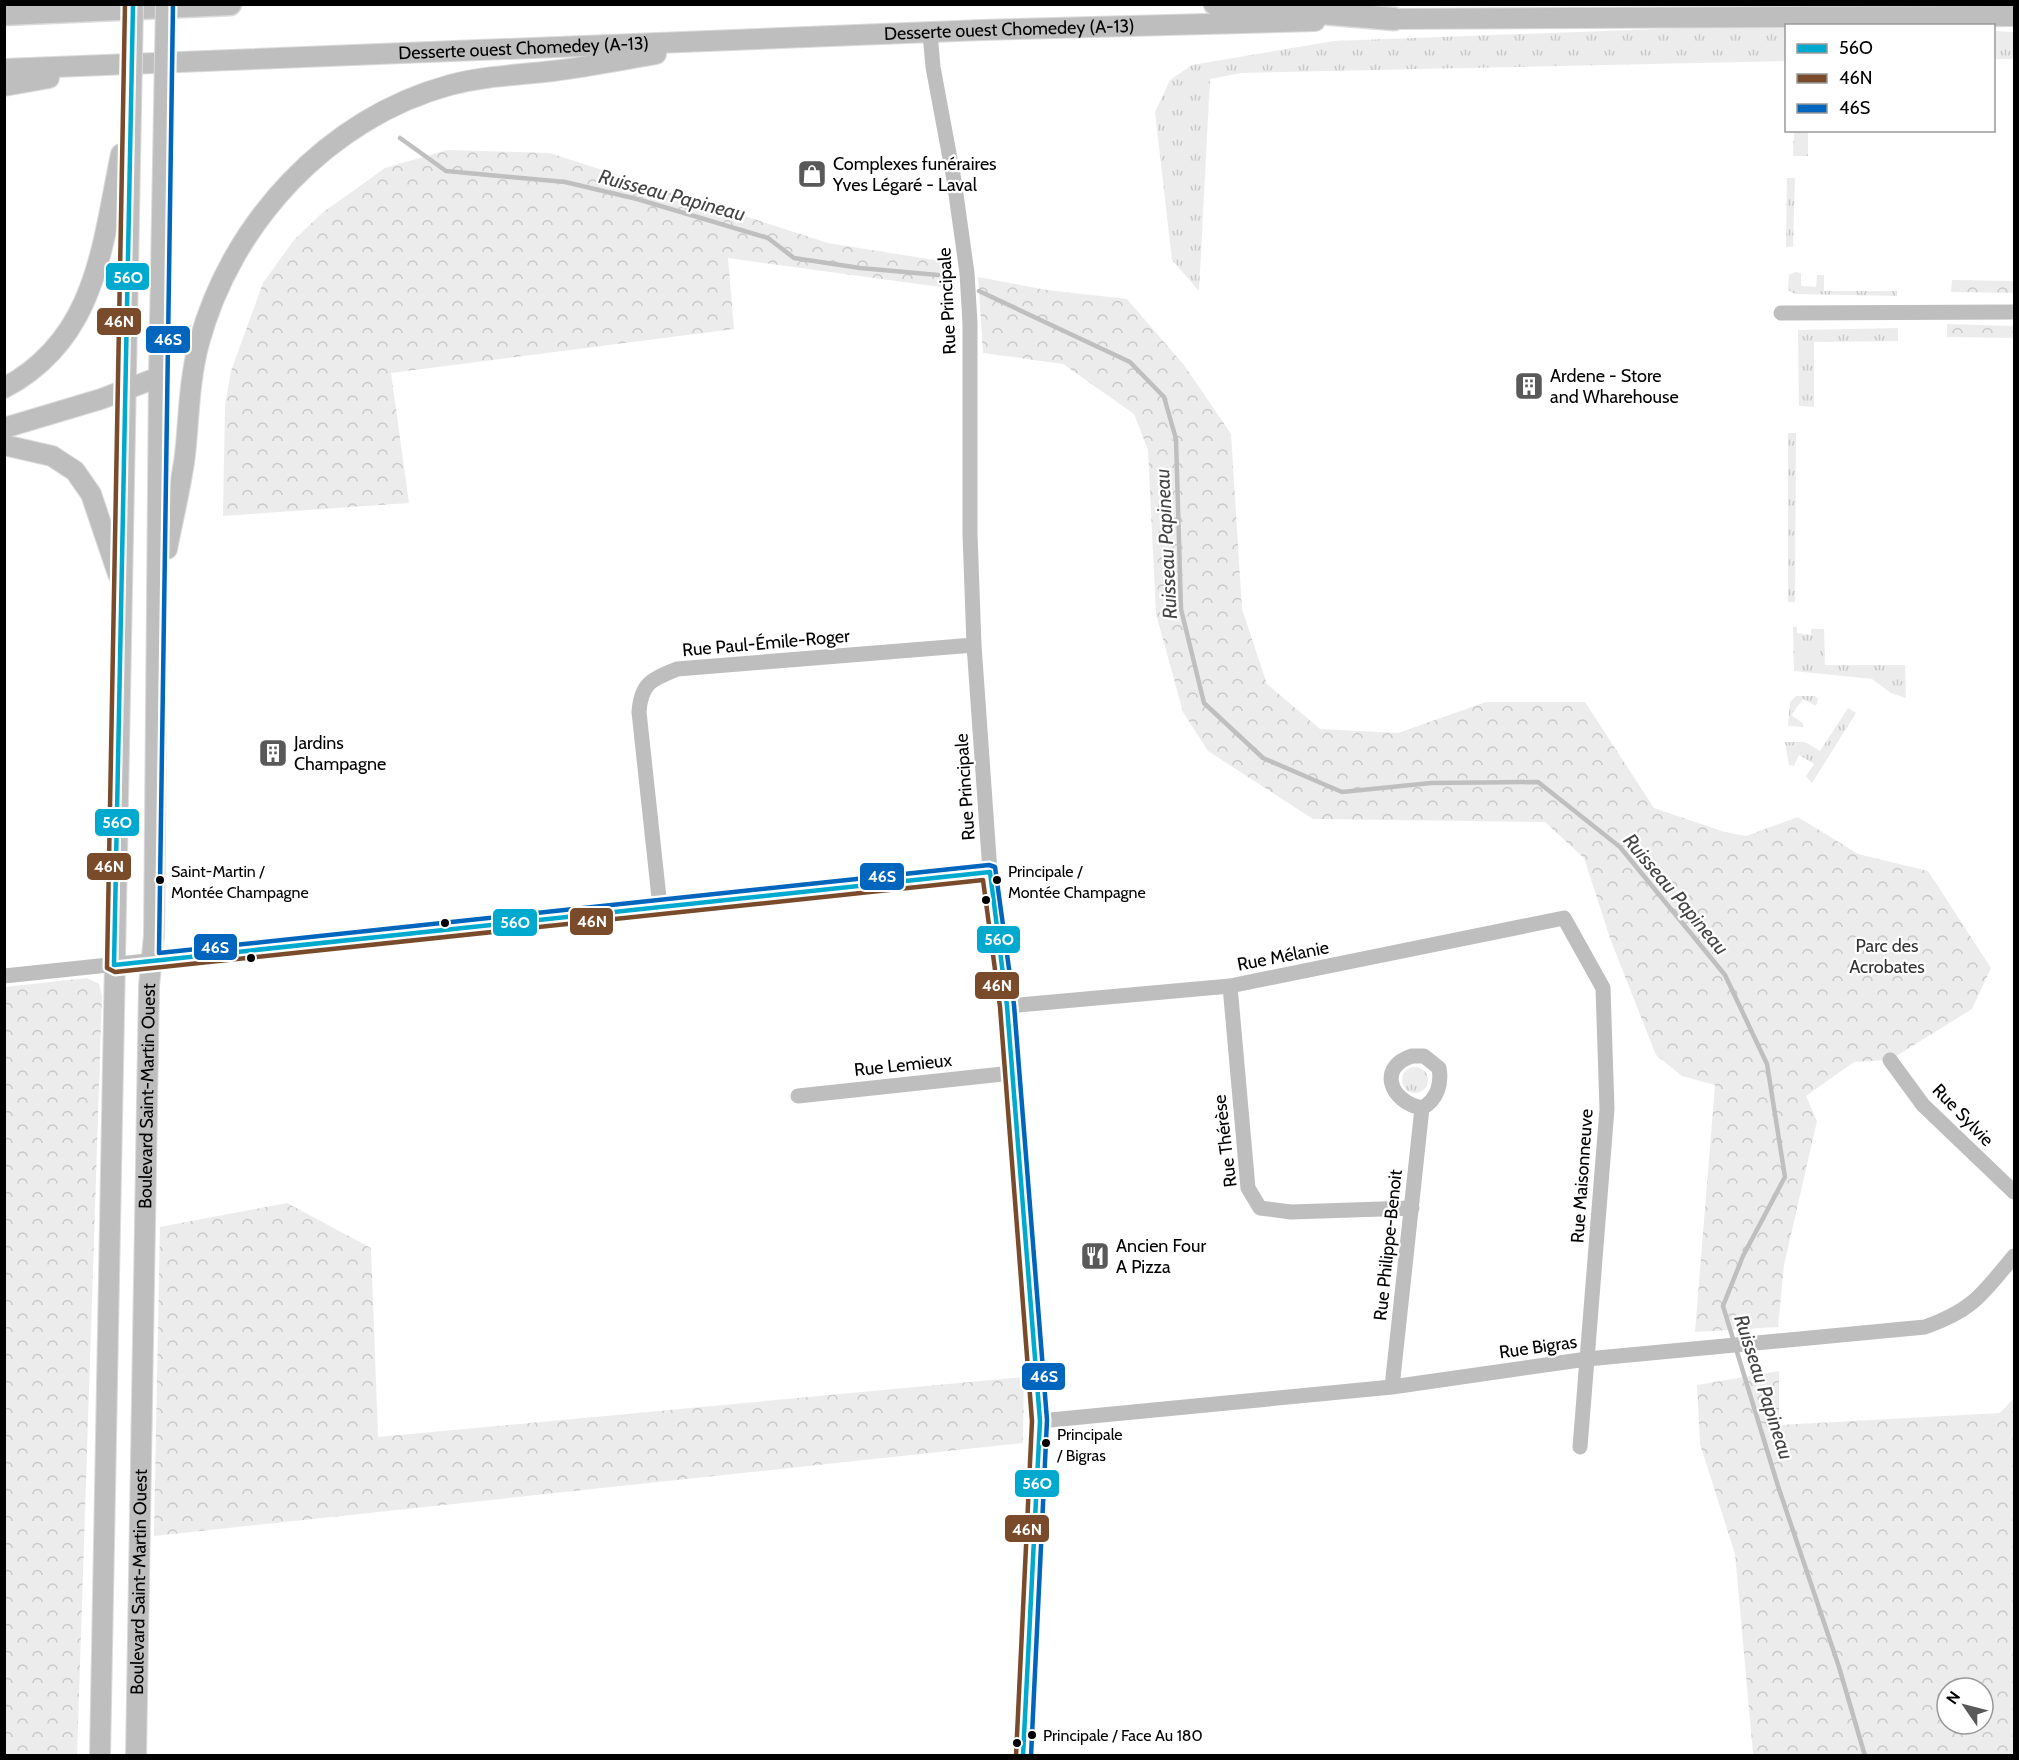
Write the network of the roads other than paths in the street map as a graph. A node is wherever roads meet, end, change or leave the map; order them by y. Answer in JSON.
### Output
{"nodes":[{"id":1,"x":133,"y":4,"type":"edge"},
{"id":2,"x":166,"y":4,"type":"edge"},
{"id":3,"x":230,"y":4,"type":"edge"},
{"id":4,"x":1215,"y":4,"type":"edge"},
{"id":5,"x":4,"y":14,"type":"edge"},
{"id":6,"x":2014,"y":16,"type":"edge"},
{"id":7,"x":1394,"y":19,"type":"junction"},
{"id":8,"x":930,"y":33,"type":"junction"},
{"id":9,"x":745,"y":40,"type":"junction"},
{"id":10,"x":113,"y":65,"type":"junction"},
{"id":11,"x":4,"y":69,"type":"edge"},
{"id":12,"x":4,"y":86,"type":"edge"},
{"id":13,"x":131,"y":110,"type":"junction"},
{"id":14,"x":2014,"y":312,"type":"edge"},
{"id":15,"x":1781,"y":313,"type":"dead end"},
{"id":16,"x":159,"y":377,"type":"junction"},
{"id":17,"x":4,"y":388,"type":"edge"},
{"id":18,"x":127,"y":389,"type":"junction"},
{"id":19,"x":4,"y":428,"type":"edge"},
{"id":20,"x":4,"y":445,"type":"edge"},
{"id":21,"x":122,"y":585,"type":"junction"},
{"id":22,"x":158,"y":602,"type":"junction"},
{"id":23,"x":974,"y":645,"type":"junction"},
{"id":24,"x":990,"y":872,"type":"junction"},
{"id":25,"x":660,"y":907,"type":"junction"},
{"id":26,"x":1564,"y":918,"type":"joint"},
{"id":27,"x":151,"y":961,"type":"junction"},
{"id":28,"x":114,"y":965,"type":"junction"},
{"id":29,"x":4,"y":976,"type":"edge"},
{"id":30,"x":1230,"y":986,"type":"junction"},
{"id":31,"x":1007,"y":1006,"type":"junction"},
{"id":32,"x":1890,"y":1060,"type":"dead end"},
{"id":33,"x":1012,"y":1073,"type":"junction"},
{"id":34,"x":798,"y":1095,"type":"dead end"},
{"id":35,"x":1422,"y":1108,"type":"dead end"},
{"id":36,"x":2014,"y":1192,"type":"edge"},
{"id":37,"x":1412,"y":1208,"type":"junction"},
{"id":38,"x":2014,"y":1256,"type":"edge"},
{"id":39,"x":1587,"y":1359,"type":"junction"},
{"id":40,"x":1392,"y":1388,"type":"junction"},
{"id":41,"x":1040,"y":1421,"type":"junction"},
{"id":42,"x":1580,"y":1447,"type":"dead end"},
{"id":43,"x":100,"y":1755,"type":"edge"},
{"id":44,"x":136,"y":1755,"type":"edge"},
{"id":45,"x":1023,"y":1755,"type":"edge"}],
"edges":[{"from":1,"to":13,"type":"main road","name":"Boulevard Saint-Martin Ouest","bridge":true},
{"from":2,"to":16,"type":"main road","name":"Boulevard Saint-Martin Ouest","bridge":true},
{"from":3,"to":5,"type":"highway"},
{"from":4,"to":7,"type":"highway"},
{"from":6,"to":7,"type":"main road","name":"Desserte ouest Chomedey (A-13)"},
{"from":7,"to":8,"type":"main road","name":"Desserte ouest Chomedey (A-13)"},
{"from":8,"to":9,"type":"main road","name":"Desserte ouest Chomedey (A-13)"},
{"from":8,"to":23,"type":"street","name":"Rue Principale"},
{"from":9,"to":10,"type":"main road","name":"Desserte ouest Chomedey (A-13)"},
{"from":9,"to":22,"type":"main road"},
{"from":10,"to":11,"type":"main road","name":"Desserte ouest Chomedey (A-13)"},
{"from":10,"to":12,"type":"main road"},
{"from":13,"to":17,"type":"main road"},
{"from":13,"to":18,"type":"main road","name":"Boulevard Saint-Martin Ouest"},
{"from":14,"to":15,"type":"street"},
{"from":16,"to":18,"type":"main road"},
{"from":16,"to":22,"type":"main road","name":"Boulevard Saint-Martin Ouest"},
{"from":18,"to":19,"type":"main road"},
{"from":18,"to":21,"type":"main road","name":"Boulevard Saint-Martin Ouest"},
{"from":20,"to":21,"type":"main road"},
{"from":21,"to":28,"type":"main road","name":"Boulevard Saint-Martin Ouest"},
{"from":22,"to":27,"type":"main road","name":"Boulevard Saint-Martin Ouest"},
{"from":23,"to":24,"type":"street","name":"Rue Principale"},
{"from":23,"to":25,"type":"street","name":"Rue Paul-Émile-Roger"},
{"from":24,"to":25,"type":"street"},
{"from":24,"to":31,"type":"street","name":"Rue Principale"},
{"from":25,"to":27,"type":"street"},
{"from":26,"to":30,"type":"street","name":"Rue Mélanie"},
{"from":26,"to":39,"type":"street","name":"Rue Maisonneuve"},
{"from":27,"to":28,"type":"street"},
{"from":27,"to":44,"type":"main road","name":"Boulevard Saint-Martin Ouest"},
{"from":28,"to":29,"type":"street"},
{"from":28,"to":43,"type":"main road","name":"Boulevard Saint-Martin Ouest"},
{"from":30,"to":31,"type":"street","name":"Rue Mélanie"},
{"from":30,"to":37,"type":"street","name":"Rue Thérèse"},
{"from":31,"to":33,"type":"street","name":"Rue Principale"},
{"from":32,"to":36,"type":"street","name":"Rue Sylvie"},
{"from":33,"to":34,"type":"street","name":"Rue Lemieux"},
{"from":33,"to":41,"type":"street","name":"Rue Principale"},
{"from":35,"to":37,"type":"street","name":"Rue Philippe-Benoit"},
{"from":37,"to":40,"type":"street","name":"Rue Philippe-Benoit"},
{"from":38,"to":39,"type":"street","name":"Rue Bigras"},
{"from":39,"to":40,"type":"street","name":"Rue Bigras"},
{"from":39,"to":42,"type":"street","name":"Rue Maisonneuve"},
{"from":40,"to":41,"type":"street","name":"Rue Bigras"},
{"from":41,"to":45,"type":"street","name":"Rue Principale"}]}
